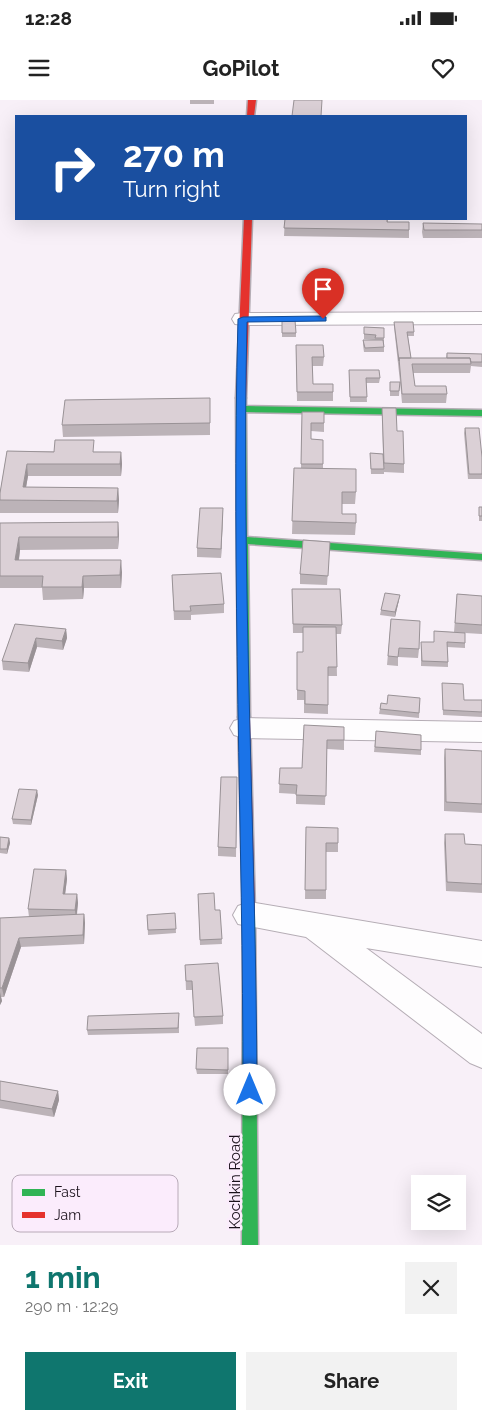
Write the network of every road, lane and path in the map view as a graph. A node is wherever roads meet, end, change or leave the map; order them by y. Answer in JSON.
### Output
{"nodes":[{"id":1,"x":252,"y":100,"type":"edge"},
{"id":2,"x":251,"y":115,"type":"edge"},
{"id":3,"x":248,"y":220,"type":"edge"},
{"id":4,"x":482,"y":318,"type":"edge"},
{"id":5,"x":243,"y":319,"type":"junction"},
{"id":6,"x":240,"y":409,"type":"junction"},
{"id":7,"x":482,"y":413,"type":"edge"},
{"id":8,"x":242,"y":540,"type":"junction"},
{"id":9,"x":482,"y":557,"type":"edge"},
{"id":10,"x":244,"y":728,"type":"junction"},
{"id":11,"x":482,"y":732,"type":"edge"},
{"id":12,"x":250,"y":915,"type":"junction"},
{"id":13,"x":315,"y":926,"type":"junction"},
{"id":14,"x":482,"y":954,"type":"edge"},
{"id":15,"x":482,"y":1053,"type":"edge"},
{"id":16,"x":250,"y":1245,"type":"edge"}],
"edges":[{"from":1,"to":2,"type":"main road"},
{"from":3,"to":5,"type":"main road","name":"Kochkin Road"},
{"from":4,"to":5,"type":"street"},
{"from":5,"to":6,"type":"main road","name":"Kochkin Road"},
{"from":6,"to":7,"type":"main road"},
{"from":6,"to":8,"type":"main road","name":"Kochkin Road"},
{"from":8,"to":9,"type":"main road"},
{"from":8,"to":10,"type":"main road","name":"Kochkin Road"},
{"from":10,"to":11,"type":"street"},
{"from":10,"to":12,"type":"main road","name":"Kochkin Road"},
{"from":12,"to":13,"type":"street"},
{"from":12,"to":16,"type":"main road","name":"Kochkin Road"},
{"from":13,"to":14,"type":"street"},
{"from":13,"to":15,"type":"street"}]}
